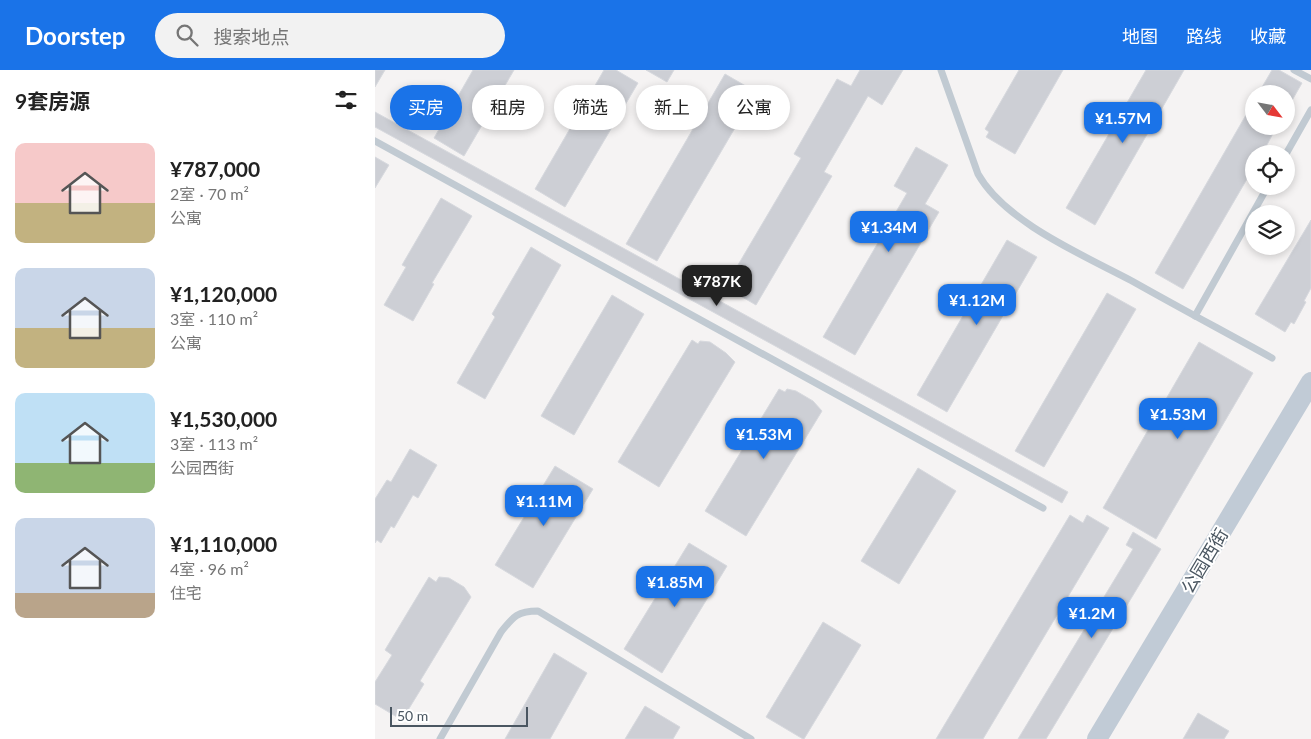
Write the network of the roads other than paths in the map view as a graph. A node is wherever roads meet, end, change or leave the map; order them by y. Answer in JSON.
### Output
{"nodes":[{"id":1,"x":941,"y":70,"type":"edge"},
{"id":2,"x":1295,"y":70,"type":"edge"},
{"id":3,"x":1311,"y":79,"type":"edge"},
{"id":4,"x":1311,"y":110,"type":"edge"},
{"id":5,"x":375,"y":141,"type":"edge"},
{"id":6,"x":1291,"y":145,"type":"edge"},
{"id":7,"x":1263,"y":195,"type":"edge"},
{"id":8,"x":1195,"y":316,"type":"junction"},
{"id":9,"x":1272,"y":358,"type":"dead end"},
{"id":10,"x":1311,"y":382,"type":"edge"},
{"id":11,"x":1043,"y":508,"type":"dead end"},
{"id":12,"x":440,"y":739,"type":"edge"},
{"id":13,"x":751,"y":739,"type":"edge"},
{"id":14,"x":1097,"y":739,"type":"edge"}],
"edges":[{"from":1,"to":8,"type":"lane"},
{"from":2,"to":3,"type":"lane"},
{"from":4,"to":6,"type":"lane"},
{"from":5,"to":11,"type":"lane"},
{"from":7,"to":8,"type":"lane"},
{"from":8,"to":9,"type":"lane"},
{"from":10,"to":14,"type":"street","name":"公园西街"},
{"from":12,"to":13,"type":"lane"}]}
